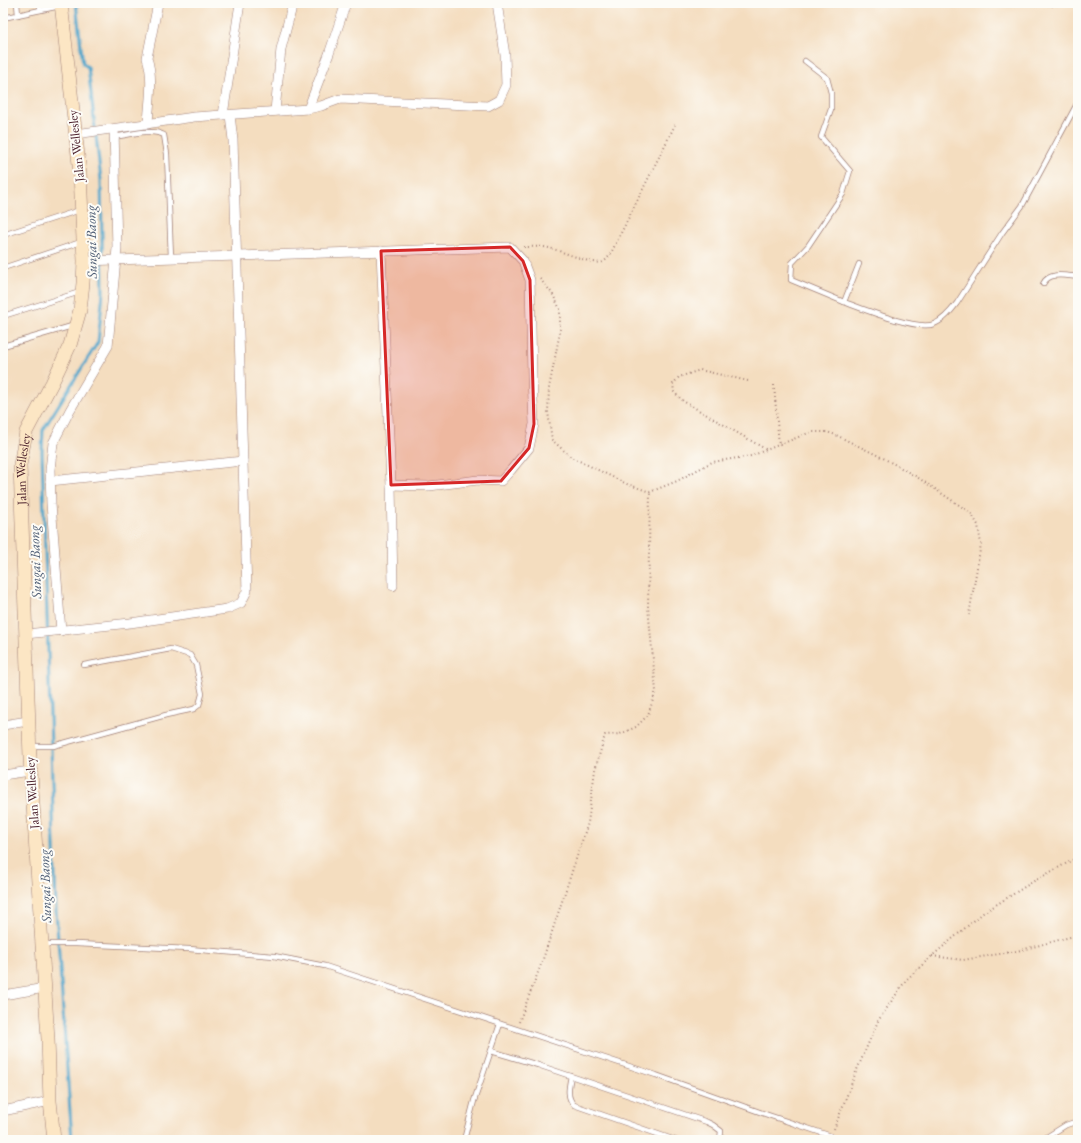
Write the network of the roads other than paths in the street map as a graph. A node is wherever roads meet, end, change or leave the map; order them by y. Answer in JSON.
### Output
{"nodes":[{"id":1,"x":17,"y":3,"type":"edge"},
{"id":2,"x":40,"y":3,"type":"edge"},
{"id":3,"x":158,"y":3,"type":"edge"},
{"id":4,"x":240,"y":3,"type":"edge"},
{"id":5,"x":294,"y":3,"type":"edge"},
{"id":6,"x":346,"y":3,"type":"edge"},
{"id":7,"x":496,"y":3,"type":"edge"},
{"id":8,"x":61,"y":4,"type":"edge"},
{"id":9,"x":40,"y":10,"type":"junction"},
{"id":10,"x":18,"y":15,"type":"junction"},
{"id":11,"x":3,"y":18,"type":"edge"},
{"id":12,"x":805,"y":60,"type":"dead end"},
{"id":13,"x":1078,"y":102,"type":"edge"},
{"id":14,"x":308,"y":109,"type":"junction"},
{"id":15,"x":275,"y":111,"type":"junction"},
{"id":16,"x":226,"y":115,"type":"junction"},
{"id":17,"x":148,"y":124,"type":"junction"},
{"id":18,"x":82,"y":133,"type":"junction"},
{"id":19,"x":114,"y":133,"type":"junction"},
{"id":20,"x":82,"y":210,"type":"junction"},
{"id":21,"x":3,"y":235,"type":"edge"},
{"id":22,"x":83,"y":241,"type":"junction"},
{"id":23,"x":381,"y":251,"type":"junction"},
{"id":24,"x":237,"y":256,"type":"junction"},
{"id":25,"x":171,"y":258,"type":"junction"},
{"id":26,"x":113,"y":260,"type":"junction"},
{"id":27,"x":90,"y":261,"type":"junction"},
{"id":28,"x":859,"y":264,"type":"dead end"},
{"id":29,"x":3,"y":268,"type":"edge"},
{"id":30,"x":1078,"y":277,"type":"edge"},
{"id":31,"x":1043,"y":284,"type":"dead end"},
{"id":32,"x":82,"y":292,"type":"junction"},
{"id":33,"x":844,"y":302,"type":"junction"},
{"id":34,"x":3,"y":316,"type":"edge"},
{"id":35,"x":76,"y":326,"type":"junction"},
{"id":36,"x":3,"y":346,"type":"edge"},
{"id":37,"x":243,"y":461,"type":"junction"},
{"id":38,"x":50,"y":481,"type":"junction"},
{"id":39,"x":391,"y":485,"type":"junction"},
{"id":40,"x":393,"y":586,"type":"dead end"},
{"id":41,"x":58,"y":631,"type":"junction"},
{"id":42,"x":26,"y":634,"type":"junction"},
{"id":43,"x":84,"y":665,"type":"dead end"},
{"id":44,"x":28,"y":721,"type":"junction"},
{"id":45,"x":3,"y":724,"type":"edge"},
{"id":46,"x":29,"y":746,"type":"junction"},
{"id":47,"x":30,"y":771,"type":"junction"},
{"id":48,"x":3,"y":775,"type":"edge"},
{"id":49,"x":47,"y":944,"type":"junction"},
{"id":50,"x":44,"y":988,"type":"junction"},
{"id":51,"x":3,"y":996,"type":"edge"},
{"id":52,"x":500,"y":1024,"type":"junction"},
{"id":53,"x":491,"y":1051,"type":"junction"},
{"id":54,"x":571,"y":1076,"type":"junction"},
{"id":55,"x":50,"y":1101,"type":"junction"},
{"id":56,"x":3,"y":1111,"type":"edge"},
{"id":57,"x":1078,"y":1121,"type":"edge"},
{"id":58,"x":831,"y":1138,"type":"edge"},
{"id":59,"x":54,"y":1140,"type":"edge"},
{"id":60,"x":464,"y":1140,"type":"edge"},
{"id":61,"x":675,"y":1140,"type":"edge"},
{"id":62,"x":720,"y":1140,"type":"edge"},
{"id":63,"x":1042,"y":1140,"type":"edge"}],
"edges":[{"from":1,"to":10,"type":"lane"},
{"from":2,"to":9,"type":"lane"},
{"from":3,"to":17,"type":"street"},
{"from":4,"to":16,"type":"street"},
{"from":5,"to":15,"type":"street"},
{"from":6,"to":14,"type":"street"},
{"from":7,"to":14,"type":"street"},
{"from":8,"to":9,"type":"lane"},
{"from":8,"to":18,"type":"main road","name":"Jalan Wellesley"},
{"from":9,"to":10,"type":"lane"},
{"from":10,"to":11,"type":"lane"},
{"from":12,"to":33,"type":"lane"},
{"from":13,"to":33,"type":"lane"},
{"from":14,"to":15,"type":"street"},
{"from":15,"to":16,"type":"street"},
{"from":16,"to":17,"type":"street"},
{"from":16,"to":24,"type":"street"},
{"from":17,"to":19,"type":"street"},
{"from":18,"to":19,"type":"street"},
{"from":18,"to":20,"type":"main road","name":"Jalan Wellesley"},
{"from":19,"to":25,"type":"lane"},
{"from":19,"to":26,"type":"street"},
{"from":20,"to":21,"type":"lane"},
{"from":20,"to":22,"type":"main road","name":"Jalan Wellesley"},
{"from":22,"to":27,"type":"main road","name":"Jalan Wellesley"},
{"from":22,"to":29,"type":"lane"},
{"from":23,"to":24,"type":"street"},
{"from":23,"to":39,"type":"street"},
{"from":23,"to":39,"type":"street"},
{"from":24,"to":25,"type":"street"},
{"from":24,"to":37,"type":"street"},
{"from":25,"to":26,"type":"street"},
{"from":26,"to":27,"type":"street"},
{"from":26,"to":38,"type":"street"},
{"from":27,"to":32,"type":"main road","name":"Jalan Wellesley"},
{"from":28,"to":33,"type":"lane"},
{"from":30,"to":31,"type":"lane"},
{"from":32,"to":34,"type":"lane"},
{"from":32,"to":35,"type":"main road","name":"Jalan Wellesley"},
{"from":35,"to":36,"type":"lane"},
{"from":35,"to":42,"type":"main road","name":"Jalan Wellesley"},
{"from":37,"to":38,"type":"street"},
{"from":37,"to":41,"type":"street"},
{"from":38,"to":41,"type":"street"},
{"from":39,"to":40,"type":"street"},
{"from":41,"to":42,"type":"street"},
{"from":42,"to":44,"type":"main road","name":"Jalan Wellesley"},
{"from":43,"to":46,"type":"lane"},
{"from":44,"to":45,"type":"street"},
{"from":44,"to":46,"type":"main road","name":"Jalan Wellesley"},
{"from":46,"to":47,"type":"main road","name":"Jalan Wellesley"},
{"from":47,"to":48,"type":"street"},
{"from":47,"to":49,"type":"main road","name":"Jalan Wellesley"},
{"from":49,"to":50,"type":"main road","name":"Jalan Wellesley"},
{"from":49,"to":52,"type":"lane"},
{"from":50,"to":51,"type":"street"},
{"from":50,"to":55,"type":"main road","name":"Jalan Wellesley"},
{"from":52,"to":53,"type":"lane"},
{"from":52,"to":58,"type":"lane"},
{"from":53,"to":54,"type":"lane"},
{"from":53,"to":60,"type":"lane"},
{"from":54,"to":61,"type":"lane"},
{"from":54,"to":62,"type":"lane"},
{"from":55,"to":56,"type":"street"},
{"from":55,"to":59,"type":"main road","name":"Jalan Wellesley"},
{"from":57,"to":63,"type":"lane"}]}
